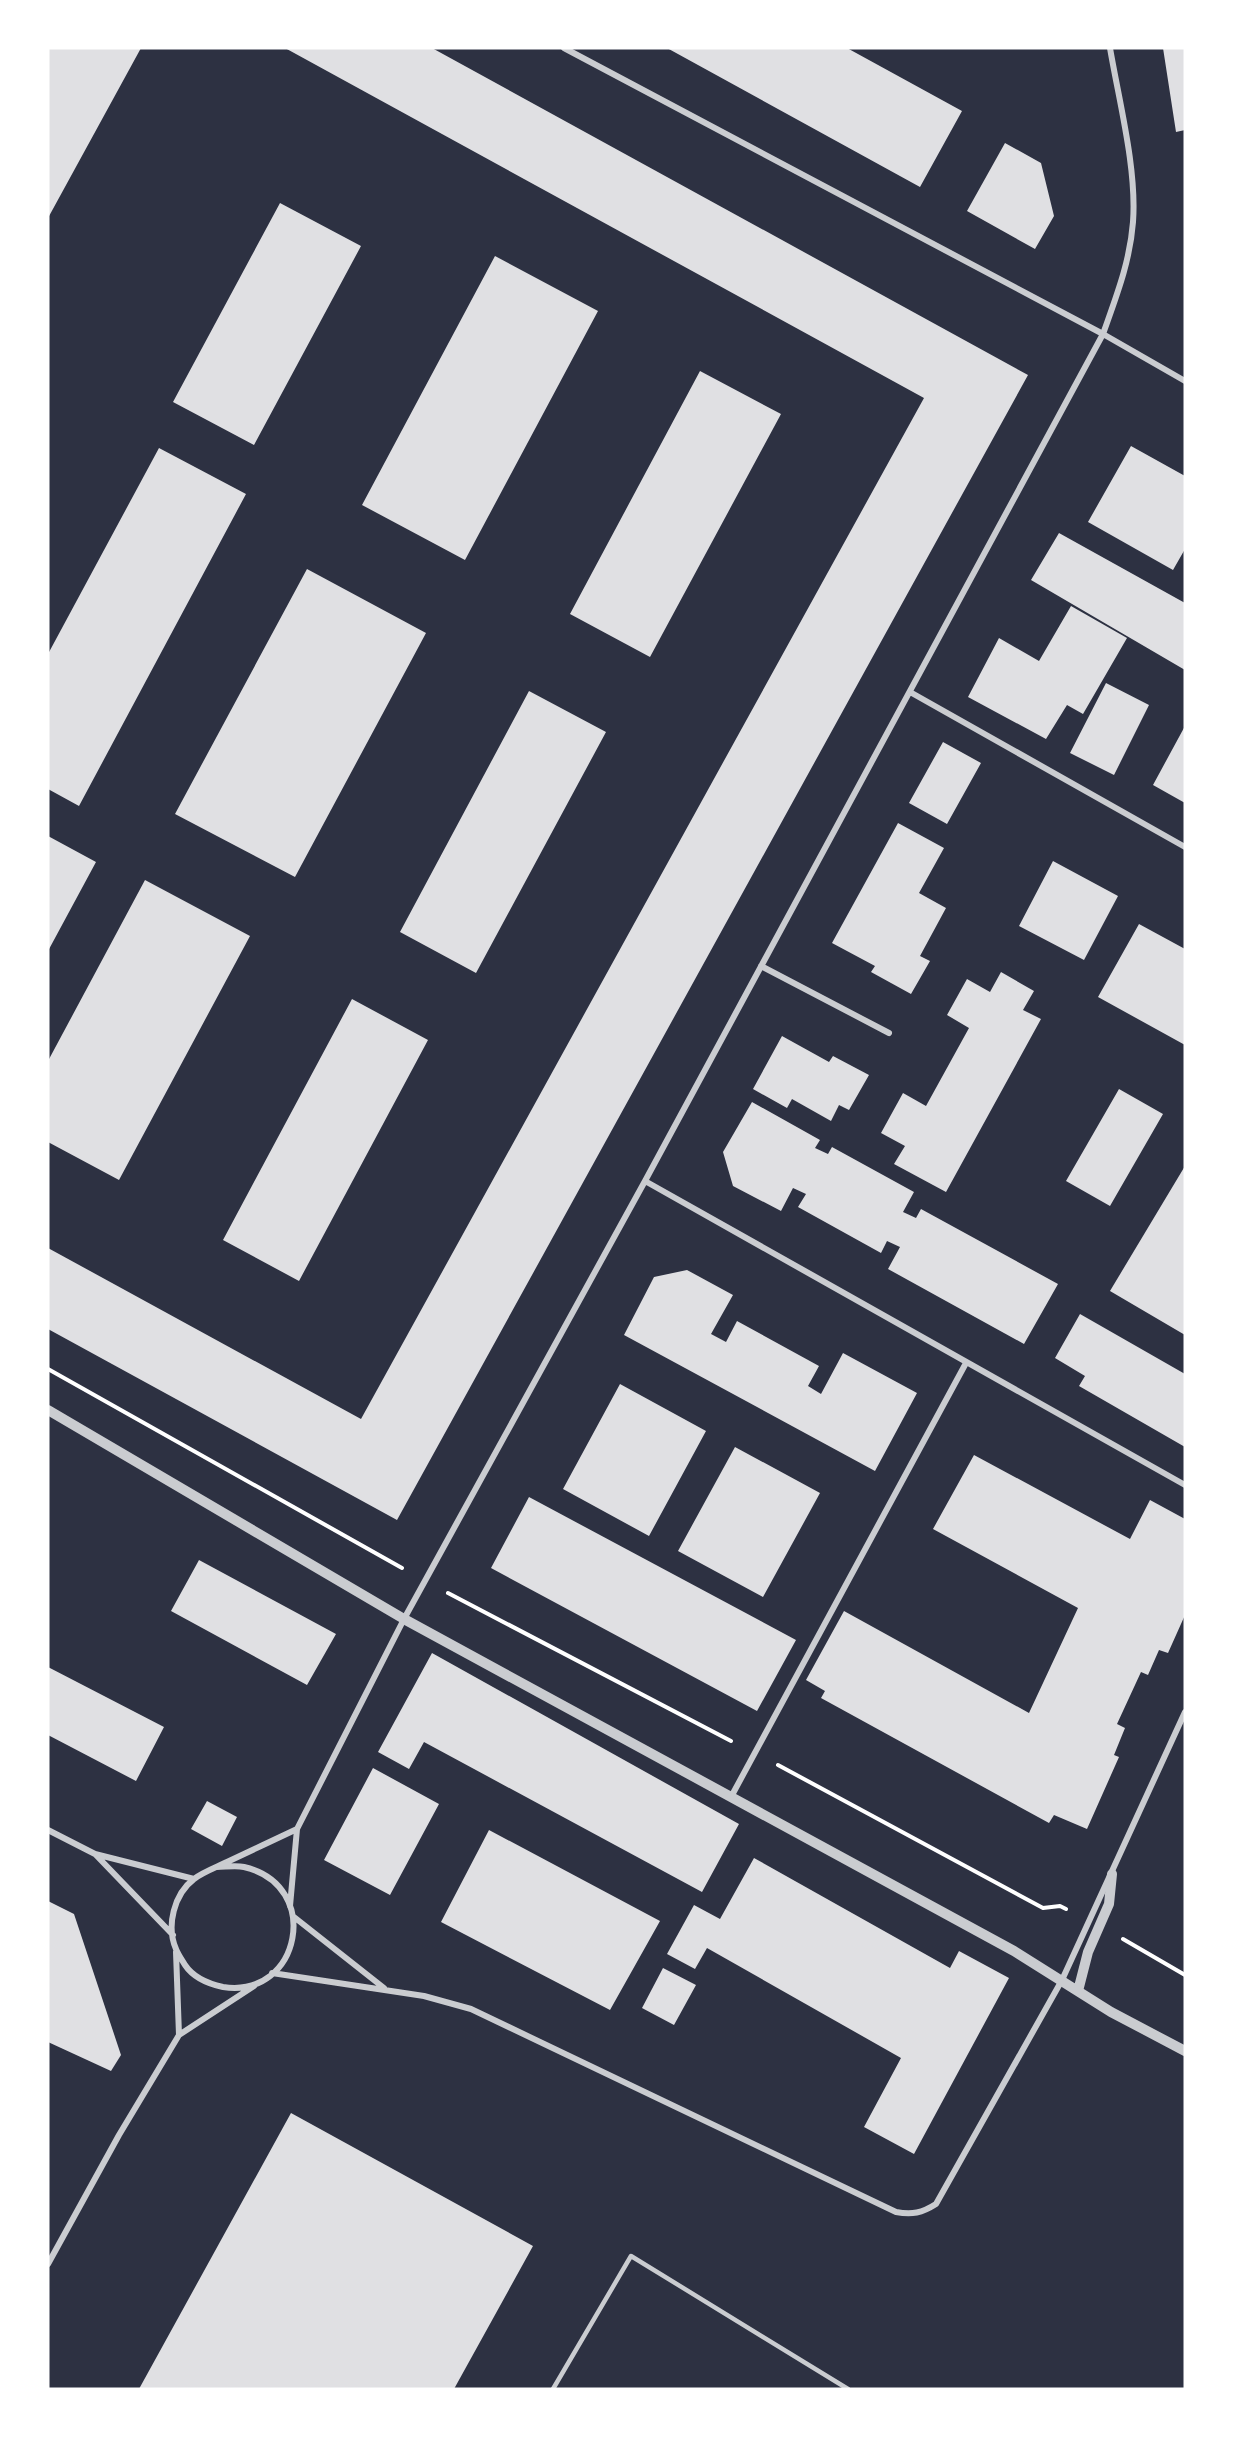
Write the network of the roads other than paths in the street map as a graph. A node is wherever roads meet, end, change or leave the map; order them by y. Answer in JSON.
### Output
{"nodes":[{"id":1,"x":564,"y":48,"type":"edge"},
{"id":2,"x":1110,"y":48,"type":"edge"},
{"id":3,"x":1102,"y":334,"type":"junction"},
{"id":4,"x":1185,"y":381,"type":"edge"},
{"id":5,"x":910,"y":692,"type":"junction"},
{"id":6,"x":1185,"y":847,"type":"edge"},
{"id":7,"x":761,"y":966,"type":"junction"},
{"id":8,"x":889,"y":1033,"type":"dead end"},
{"id":9,"x":645,"y":1181,"type":"junction"},
{"id":10,"x":966,"y":1363,"type":"junction"},
{"id":11,"x":48,"y":1410,"type":"edge"},
{"id":12,"x":1185,"y":1485,"type":"edge"},
{"id":13,"x":404,"y":1619,"type":"junction"},
{"id":14,"x":1185,"y":1712,"type":"edge"},
{"id":15,"x":731,"y":1798,"type":"junction"},
{"id":16,"x":297,"y":1829,"type":"junction"},
{"id":17,"x":48,"y":1830,"type":"edge"},
{"id":18,"x":95,"y":1854,"type":"junction"},
{"id":19,"x":217,"y":1867,"type":"junction"},
{"id":20,"x":1112,"y":1874,"type":"junction"},
{"id":21,"x":194,"y":1879,"type":"junction"},
{"id":22,"x":290,"y":1906,"type":"junction"},
{"id":23,"x":294,"y":1917,"type":"junction"},
{"id":24,"x":173,"y":1935,"type":"junction"},
{"id":25,"x":175,"y":1949,"type":"junction"},
{"id":26,"x":272,"y":1973,"type":"junction"},
{"id":27,"x":1062,"y":1980,"type":"junction"},
{"id":28,"x":261,"y":1982,"type":"junction"},
{"id":29,"x":385,"y":1989,"type":"junction"},
{"id":30,"x":1078,"y":1991,"type":"junction"},
{"id":31,"x":179,"y":2035,"type":"junction"},
{"id":32,"x":1185,"y":2051,"type":"edge"},
{"id":33,"x":48,"y":2264,"type":"edge"},
{"id":34,"x":553,"y":2389,"type":"edge"},
{"id":35,"x":848,"y":2389,"type":"edge"}],
"edges":[{"from":1,"to":3,"type":"street"},
{"from":2,"to":3,"type":"street"},
{"from":3,"to":4,"type":"street"},
{"from":3,"to":5,"type":"street"},
{"from":5,"to":6,"type":"street"},
{"from":5,"to":7,"type":"street"},
{"from":7,"to":8,"type":"street"},
{"from":7,"to":9,"type":"street"},
{"from":9,"to":10,"type":"street"},
{"from":9,"to":13,"type":"street"},
{"from":10,"to":12,"type":"street"},
{"from":10,"to":15,"type":"street"},
{"from":11,"to":13,"type":"street"},
{"from":13,"to":15,"type":"street"},
{"from":13,"to":16,"type":"street"},
{"from":14,"to":20,"type":"street"},
{"from":15,"to":27,"type":"street"},
{"from":16,"to":19,"type":"street"},
{"from":16,"to":22,"type":"street"},
{"from":17,"to":18,"type":"street"},
{"from":18,"to":21,"type":"street"},
{"from":18,"to":24,"type":"street"},
{"from":19,"to":21,"type":"street"},
{"from":19,"to":22,"type":"street"},
{"from":20,"to":27,"type":"street"},
{"from":20,"to":30,"type":"street"},
{"from":21,"to":24,"type":"street"},
{"from":22,"to":23,"type":"street"},
{"from":23,"to":26,"type":"street"},
{"from":23,"to":29,"type":"street"},
{"from":24,"to":25,"type":"street"},
{"from":25,"to":28,"type":"street"},
{"from":25,"to":31,"type":"street"},
{"from":26,"to":28,"type":"street"},
{"from":26,"to":29,"type":"street"},
{"from":27,"to":29,"type":"street"},
{"from":27,"to":30,"type":"street"},
{"from":28,"to":31,"type":"street"},
{"from":30,"to":32,"type":"street"},
{"from":31,"to":33,"type":"street"},
{"from":34,"to":35,"type":"lane"}]}
